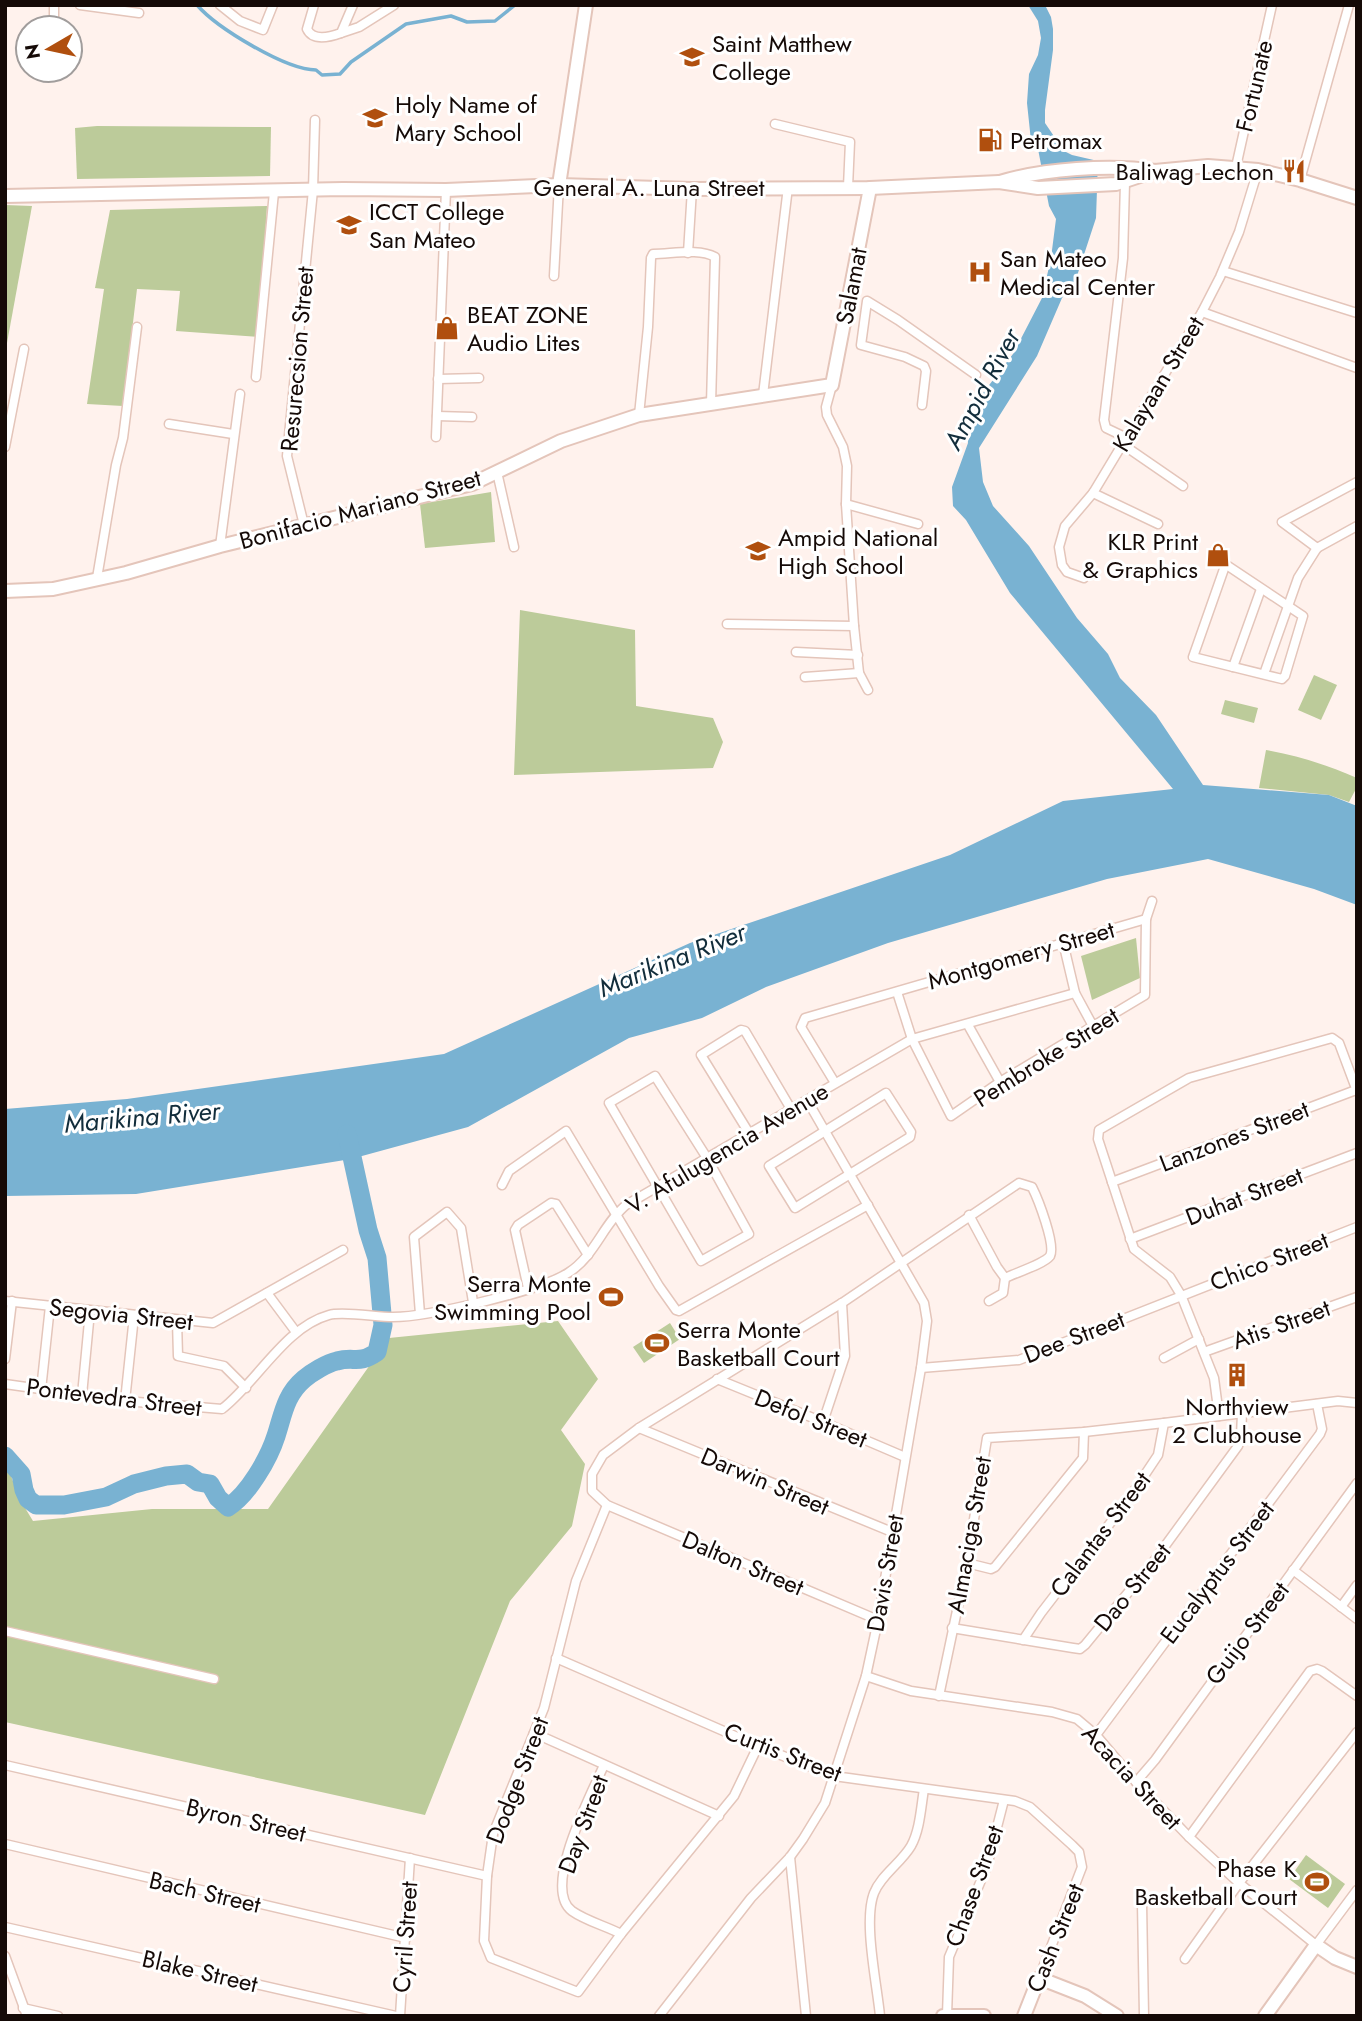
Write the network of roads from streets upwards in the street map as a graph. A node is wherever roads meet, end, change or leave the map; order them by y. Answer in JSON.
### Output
{"nodes":[{"id":1,"x":80,"y":5,"type":"edge"},
{"id":2,"x":220,"y":5,"type":"edge"},
{"id":3,"x":238,"y":5,"type":"edge"},
{"id":4,"x":273,"y":5,"type":"edge"},
{"id":5,"x":314,"y":5,"type":"edge"},
{"id":6,"x":353,"y":5,"type":"edge"},
{"id":7,"x":394,"y":5,"type":"edge"},
{"id":8,"x":586,"y":5,"type":"edge"},
{"id":9,"x":1272,"y":5,"type":"edge"},
{"id":10,"x":1349,"y":5,"type":"edge"},
{"id":11,"x":109,"y":8,"type":"edge"},
{"id":12,"x":139,"y":13,"type":"dead end"},
{"id":13,"x":234,"y":16,"type":"junction"},
{"id":14,"x":341,"y":33,"type":"junction"},
{"id":15,"x":315,"y":120,"type":"dead end"},
{"id":16,"x":775,"y":124,"type":"dead end"},
{"id":17,"x":1236,"y":167,"type":"junction"},
{"id":18,"x":1258,"y":170,"type":"junction"},
{"id":19,"x":1155,"y":171,"type":"junction"},
{"id":20,"x":1300,"y":180,"type":"junction"},
{"id":21,"x":999,"y":183,"type":"junction"},
{"id":22,"x":1121,"y":183,"type":"junction"},
{"id":23,"x":559,"y":185,"type":"junction"},
{"id":24,"x":788,"y":187,"type":"junction"},
{"id":25,"x":848,"y":187,"type":"junction"},
{"id":26,"x":870,"y":188,"type":"junction"},
{"id":27,"x":692,"y":189,"type":"junction"},
{"id":28,"x":313,"y":190,"type":"junction"},
{"id":29,"x":446,"y":190,"type":"junction"},
{"id":30,"x":274,"y":192,"type":"junction"},
{"id":31,"x":5,"y":195,"type":"edge"},
{"id":32,"x":1357,"y":198,"type":"edge"},
{"id":33,"x":688,"y":253,"type":"junction"},
{"id":34,"x":1223,"y":271,"type":"junction"},
{"id":35,"x":554,"y":276,"type":"dead end"},
{"id":36,"x":849,"y":296,"type":"junction"},
{"id":37,"x":867,"y":301,"type":"junction"},
{"id":38,"x":1202,"y":312,"type":"junction"},
{"id":39,"x":1357,"y":313,"type":"edge"},
{"id":40,"x":137,"y":327,"type":"dead end"},
{"id":41,"x":24,"y":349,"type":"dead end"},
{"id":42,"x":1357,"y":368,"type":"edge"},
{"id":43,"x":976,"y":374,"type":"dead end"},
{"id":44,"x":256,"y":377,"type":"dead end"},
{"id":45,"x":479,"y":378,"type":"dead end"},
{"id":46,"x":438,"y":379,"type":"junction"},
{"id":47,"x":832,"y":385,"type":"junction"},
{"id":48,"x":240,"y":394,"type":"dead end"},
{"id":49,"x":763,"y":395,"type":"junction"},
{"id":50,"x":711,"y":404,"type":"junction"},
{"id":51,"x":922,"y":405,"type":"dead end"},
{"id":52,"x":639,"y":415,"type":"junction"},
{"id":53,"x":437,"y":416,"type":"junction"},
{"id":54,"x":472,"y":417,"type":"dead end"},
{"id":55,"x":169,"y":424,"type":"dead end"},
{"id":56,"x":233,"y":433,"type":"junction"},
{"id":57,"x":436,"y":437,"type":"dead end"},
{"id":58,"x":1125,"y":441,"type":"junction"},
{"id":59,"x":5,"y":447,"type":"edge"},
{"id":60,"x":497,"y":471,"type":"junction"},
{"id":61,"x":1357,"y":482,"type":"edge"},
{"id":62,"x":1183,"y":486,"type":"dead end"},
{"id":63,"x":1093,"y":493,"type":"junction"},
{"id":64,"x":846,"y":504,"type":"junction"},
{"id":65,"x":918,"y":524,"type":"dead end"},
{"id":66,"x":1158,"y":524,"type":"dead end"},
{"id":67,"x":304,"y":525,"type":"junction"},
{"id":68,"x":1357,"y":526,"type":"edge"},
{"id":69,"x":220,"y":546,"type":"junction"},
{"id":70,"x":514,"y":547,"type":"dead end"},
{"id":71,"x":1317,"y":548,"type":"junction"},
{"id":72,"x":97,"y":578,"type":"junction"},
{"id":73,"x":1084,"y":578,"type":"dead end"},
{"id":74,"x":1261,"y":589,"type":"junction"},
{"id":75,"x":5,"y":591,"type":"edge"},
{"id":76,"x":1287,"y":605,"type":"junction"},
{"id":77,"x":727,"y":624,"type":"dead end"},
{"id":78,"x":854,"y":626,"type":"junction"},
{"id":79,"x":796,"y":652,"type":"dead end"},
{"id":80,"x":858,"y":655,"type":"junction"},
{"id":81,"x":1233,"y":667,"type":"junction"},
{"id":82,"x":859,"y":673,"type":"junction"},
{"id":83,"x":1264,"y":674,"type":"junction"},
{"id":84,"x":805,"y":677,"type":"dead end"},
{"id":85,"x":868,"y":690,"type":"dead end"},
{"id":86,"x":1152,"y":901,"type":"dead end"},
{"id":87,"x":1146,"y":919,"type":"junction"},
{"id":88,"x":1063,"y":942,"type":"junction"},
{"id":89,"x":897,"y":992,"type":"junction"},
{"id":90,"x":1074,"y":993,"type":"junction"},
{"id":91,"x":968,"y":1025,"type":"junction"},
{"id":92,"x":1094,"y":1028,"type":"junction"},
{"id":93,"x":912,"y":1039,"type":"junction"},
{"id":94,"x":1000,"y":1082,"type":"junction"},
{"id":95,"x":835,"y":1083,"type":"junction"},
{"id":96,"x":1357,"y":1090,"type":"edge"},
{"id":97,"x":807,"y":1100,"type":"junction"},
{"id":98,"x":791,"y":1109,"type":"junction"},
{"id":99,"x":825,"y":1130,"type":"junction"},
{"id":100,"x":749,"y":1133,"type":"junction"},
{"id":101,"x":1357,"y":1153,"type":"edge"},
{"id":102,"x":707,"y":1158,"type":"junction"},
{"id":103,"x":851,"y":1174,"type":"junction"},
{"id":104,"x":1112,"y":1182,"type":"junction"},
{"id":105,"x":502,"y":1185,"type":"dead end"},
{"id":106,"x":658,"y":1186,"type":"junction"},
{"id":107,"x":869,"y":1205,"type":"junction"},
{"id":108,"x":617,"y":1212,"type":"junction"},
{"id":109,"x":969,"y":1215,"type":"junction"},
{"id":110,"x":1357,"y":1227,"type":"edge"},
{"id":111,"x":1130,"y":1239,"type":"junction"},
{"id":112,"x":343,"y":1250,"type":"dead end"},
{"id":113,"x":588,"y":1255,"type":"junction"},
{"id":114,"x":901,"y":1262,"type":"junction"},
{"id":115,"x":1005,"y":1278,"type":"junction"},
{"id":116,"x":528,"y":1288,"type":"junction"},
{"id":117,"x":267,"y":1293,"type":"junction"},
{"id":118,"x":1181,"y":1295,"type":"junction"},
{"id":119,"x":1357,"y":1297,"type":"edge"},
{"id":120,"x":9,"y":1301,"type":"edge"},
{"id":121,"x":989,"y":1301,"type":"dead end"},
{"id":122,"x":473,"y":1302,"type":"junction"},
{"id":123,"x":842,"y":1303,"type":"junction"},
{"id":124,"x":50,"y":1306,"type":"junction"},
{"id":125,"x":90,"y":1311,"type":"junction"},
{"id":126,"x":420,"y":1314,"type":"junction"},
{"id":127,"x":134,"y":1316,"type":"junction"},
{"id":128,"x":396,"y":1317,"type":"joint"},
{"id":129,"x":177,"y":1321,"type":"junction"},
{"id":130,"x":296,"y":1332,"type":"junction"},
{"id":131,"x":1199,"y":1339,"type":"junction"},
{"id":132,"x":1204,"y":1352,"type":"junction"},
{"id":133,"x":1164,"y":1357,"type":"dead end"},
{"id":134,"x":5,"y":1359,"type":"edge"},
{"id":135,"x":921,"y":1368,"type":"junction"},
{"id":136,"x":717,"y":1380,"type":"junction"},
{"id":137,"x":5,"y":1384,"type":"edge"},
{"id":138,"x":246,"y":1388,"type":"junction"},
{"id":139,"x":41,"y":1390,"type":"junction"},
{"id":140,"x":82,"y":1395,"type":"junction"},
{"id":141,"x":125,"y":1401,"type":"junction"},
{"id":142,"x":1357,"y":1403,"type":"edge"},
{"id":143,"x":1317,"y":1404,"type":"junction"},
{"id":144,"x":1242,"y":1413,"type":"junction"},
{"id":145,"x":1219,"y":1416,"type":"junction"},
{"id":146,"x":823,"y":1422,"type":"junction"},
{"id":147,"x":1164,"y":1423,"type":"junction"},
{"id":148,"x":639,"y":1428,"type":"junction"},
{"id":149,"x":1084,"y":1432,"type":"junction"},
{"id":150,"x":905,"y":1457,"type":"junction"},
{"id":151,"x":1357,"y":1483,"type":"edge"},
{"id":152,"x":607,"y":1505,"type":"junction"},
{"id":153,"x":892,"y":1532,"type":"junction"},
{"id":154,"x":967,"y":1563,"type":"junction"},
{"id":155,"x":1293,"y":1570,"type":"junction"},
{"id":156,"x":1357,"y":1585,"type":"edge"},
{"id":157,"x":1341,"y":1607,"type":"junction"},
{"id":158,"x":1357,"y":1619,"type":"edge"},
{"id":159,"x":878,"y":1620,"type":"junction"},
{"id":160,"x":952,"y":1628,"type":"junction"},
{"id":161,"x":5,"y":1631,"type":"edge"},
{"id":162,"x":1023,"y":1640,"type":"junction"},
{"id":163,"x":556,"y":1657,"type":"junction"},
{"id":164,"x":866,"y":1675,"type":"junction"},
{"id":165,"x":214,"y":1679,"type":"dead end"},
{"id":166,"x":939,"y":1696,"type":"junction"},
{"id":167,"x":1357,"y":1696,"type":"edge"},
{"id":168,"x":1357,"y":1732,"type":"edge"},
{"id":169,"x":534,"y":1733,"type":"junction"},
{"id":170,"x":1096,"y":1735,"type":"junction"},
{"id":171,"x":758,"y":1746,"type":"junction"},
{"id":172,"x":5,"y":1765,"type":"edge"},
{"id":173,"x":604,"y":1765,"type":"junction"},
{"id":174,"x":834,"y":1776,"type":"junction"},
{"id":175,"x":1136,"y":1782,"type":"junction"},
{"id":176,"x":924,"y":1789,"type":"junction"},
{"id":177,"x":1004,"y":1800,"type":"junction"},
{"id":178,"x":719,"y":1816,"type":"junction"},
{"id":179,"x":1189,"y":1837,"type":"junction"},
{"id":180,"x":5,"y":1844,"type":"edge"},
{"id":181,"x":789,"y":1857,"type":"junction"},
{"id":182,"x":410,"y":1858,"type":"junction"},
{"id":183,"x":1082,"y":1860,"type":"joint"},
{"id":184,"x":487,"y":1876,"type":"junction"},
{"id":185,"x":1239,"y":1883,"type":"junction"},
{"id":186,"x":1357,"y":1889,"type":"edge"},
{"id":187,"x":1142,"y":1903,"type":"dead end"},
{"id":188,"x":5,"y":1927,"type":"edge"},
{"id":189,"x":621,"y":1934,"type":"junction"},
{"id":190,"x":406,"y":1938,"type":"junction"},
{"id":191,"x":1316,"y":1945,"type":"junction"},
{"id":192,"x":5,"y":1956,"type":"edge"},
{"id":193,"x":1185,"y":1959,"type":"dead end"},
{"id":194,"x":1357,"y":1967,"type":"edge"},
{"id":195,"x":1039,"y":1978,"type":"junction"},
{"id":196,"x":25,"y":2012,"type":"edge"},
{"id":197,"x":58,"y":2016,"type":"edge"},
{"id":198,"x":398,"y":2016,"type":"edge"},
{"id":199,"x":659,"y":2016,"type":"edge"},
{"id":200,"x":806,"y":2016,"type":"edge"},
{"id":201,"x":880,"y":2016,"type":"edge"},
{"id":202,"x":945,"y":2016,"type":"edge"},
{"id":203,"x":984,"y":2016,"type":"edge"},
{"id":204,"x":1024,"y":2016,"type":"edge"},
{"id":205,"x":1117,"y":2016,"type":"edge"},
{"id":206,"x":1144,"y":2016,"type":"edge"},
{"id":207,"x":1265,"y":2016,"type":"edge"}],
"edges":[{"from":1,"to":11,"type":"street"},
{"from":2,"to":13,"type":"street"},
{"from":3,"to":13,"type":"street"},
{"from":4,"to":13,"type":"street"},
{"from":5,"to":14,"type":"street"},
{"from":6,"to":14,"type":"street"},
{"from":7,"to":14,"type":"street"},
{"from":8,"to":23,"type":"street"},
{"from":9,"to":17,"type":"street","name":"Fortunate"},
{"from":10,"to":20,"type":"street"},
{"from":11,"to":12,"type":"street"},
{"from":15,"to":28,"type":"street","name":"Resurecsion Street"},
{"from":16,"to":25,"type":"street"},
{"from":17,"to":18,"type":"street","name":"General A. Luna Street"},
{"from":17,"to":19,"type":"street","name":"General A. Luna Street"},
{"from":18,"to":20,"type":"street","name":"General A. Luna Street"},
{"from":18,"to":34,"type":"street","name":"Kalayaan Street"},
{"from":19,"to":21,"type":"street","name":"General A. Luna Street"},
{"from":19,"to":22,"type":"street","name":"General A. Luna Street"},
{"from":20,"to":32,"type":"street","name":"General A. Luna Street"},
{"from":21,"to":22,"type":"street","name":"General A. Luna Street"},
{"from":21,"to":26,"type":"street","name":"General A. Luna Street"},
{"from":22,"to":58,"type":"street"},
{"from":23,"to":27,"type":"street","name":"General A. Luna Street"},
{"from":23,"to":29,"type":"street","name":"General A. Luna Street"},
{"from":23,"to":35,"type":"street"},
{"from":24,"to":25,"type":"street","name":"General A. Luna Street"},
{"from":24,"to":27,"type":"street","name":"General A. Luna Street"},
{"from":24,"to":49,"type":"street"},
{"from":25,"to":26,"type":"street","name":"General A. Luna Street"},
{"from":26,"to":36,"type":"street","name":"Salamat"},
{"from":27,"to":33,"type":"street"},
{"from":28,"to":29,"type":"street","name":"General A. Luna Street"},
{"from":28,"to":30,"type":"street","name":"General A. Luna Street"},
{"from":28,"to":67,"type":"street","name":"Resurecsion Street"},
{"from":29,"to":46,"type":"street"},
{"from":30,"to":31,"type":"street","name":"General A. Luna Street"},
{"from":30,"to":44,"type":"street"},
{"from":33,"to":50,"type":"street"},
{"from":33,"to":52,"type":"street"},
{"from":34,"to":38,"type":"street","name":"Kalayaan Street"},
{"from":34,"to":39,"type":"street"},
{"from":36,"to":37,"type":"street"},
{"from":36,"to":47,"type":"street","name":"Salamat"},
{"from":37,"to":43,"type":"street"},
{"from":37,"to":51,"type":"street"},
{"from":38,"to":42,"type":"street"},
{"from":38,"to":58,"type":"street","name":"Kalayaan Street"},
{"from":40,"to":72,"type":"street"},
{"from":41,"to":59,"type":"street"},
{"from":45,"to":46,"type":"street"},
{"from":46,"to":53,"type":"street"},
{"from":47,"to":49,"type":"street","name":"Bonifacio Mariano Street"},
{"from":47,"to":64,"type":"street"},
{"from":48,"to":56,"type":"street"},
{"from":49,"to":50,"type":"street","name":"Bonifacio Mariano Street"},
{"from":50,"to":52,"type":"street","name":"Bonifacio Mariano Street"},
{"from":52,"to":60,"type":"street","name":"Bonifacio Mariano Street"},
{"from":53,"to":54,"type":"street"},
{"from":53,"to":57,"type":"street"},
{"from":55,"to":56,"type":"street"},
{"from":56,"to":69,"type":"street"},
{"from":58,"to":62,"type":"street"},
{"from":58,"to":63,"type":"street","name":"Kalayaan Street"},
{"from":60,"to":67,"type":"street","name":"Bonifacio Mariano Street"},
{"from":60,"to":70,"type":"street"},
{"from":61,"to":71,"type":"street"},
{"from":63,"to":66,"type":"street"},
{"from":63,"to":73,"type":"street","name":"Kalayaan Street"},
{"from":64,"to":65,"type":"street"},
{"from":64,"to":78,"type":"street"},
{"from":67,"to":69,"type":"street","name":"Bonifacio Mariano Street"},
{"from":68,"to":71,"type":"street"},
{"from":69,"to":72,"type":"street","name":"Bonifacio Mariano Street"},
{"from":71,"to":76,"type":"street"},
{"from":72,"to":75,"type":"street","name":"Bonifacio Mariano Street"},
{"from":74,"to":76,"type":"street"},
{"from":74,"to":81,"type":"street"},
{"from":74,"to":81,"type":"street"},
{"from":76,"to":83,"type":"street"},
{"from":76,"to":83,"type":"street"},
{"from":77,"to":78,"type":"street"},
{"from":78,"to":80,"type":"street"},
{"from":79,"to":80,"type":"street"},
{"from":80,"to":82,"type":"street"},
{"from":81,"to":83,"type":"street"},
{"from":82,"to":84,"type":"street"},
{"from":82,"to":85,"type":"street"},
{"from":86,"to":87,"type":"street"},
{"from":87,"to":88,"type":"street","name":"Montgomery Street"},
{"from":87,"to":92,"type":"street","name":"Pembroke Street"},
{"from":88,"to":89,"type":"street","name":"Montgomery Street"},
{"from":88,"to":90,"type":"street"},
{"from":89,"to":93,"type":"street"},
{"from":89,"to":95,"type":"street","name":"Montgomery Street"},
{"from":90,"to":91,"type":"street","name":"V. Afulugencia Avenue"},
{"from":90,"to":92,"type":"street"},
{"from":91,"to":93,"type":"street","name":"V. Afulugencia Avenue"},
{"from":91,"to":94,"type":"street"},
{"from":92,"to":94,"type":"street","name":"Pembroke Street"},
{"from":93,"to":94,"type":"street","name":"Pembroke Street"},
{"from":93,"to":95,"type":"street","name":"V. Afulugencia Avenue"},
{"from":95,"to":97,"type":"street","name":"V. Afulugencia Avenue"},
{"from":96,"to":104,"type":"street","name":"Lanzones Street"},
{"from":96,"to":104,"type":"street"},
{"from":97,"to":98,"type":"street","name":"V. Afulugencia Avenue"},
{"from":97,"to":99,"type":"street","name":"Davis Street"},
{"from":98,"to":100,"type":"street","name":"V. Afulugencia Avenue"},
{"from":98,"to":100,"type":"street"},
{"from":99,"to":103,"type":"street","name":"Davis Street"},
{"from":99,"to":103,"type":"street"},
{"from":99,"to":103,"type":"street"},
{"from":100,"to":102,"type":"street","name":"V. Afulugencia Avenue"},
{"from":101,"to":111,"type":"street","name":"Duhat Street"},
{"from":102,"to":106,"type":"street","name":"V. Afulugencia Avenue"},
{"from":102,"to":106,"type":"street"},
{"from":102,"to":106,"type":"street"},
{"from":103,"to":107,"type":"street","name":"Davis Street"},
{"from":104,"to":111,"type":"street"},
{"from":105,"to":108,"type":"street"},
{"from":106,"to":108,"type":"street","name":"V. Afulugencia Avenue"},
{"from":107,"to":108,"type":"street"},
{"from":107,"to":114,"type":"street","name":"Davis Street"},
{"from":108,"to":113,"type":"street","name":"V. Afulugencia Avenue"},
{"from":109,"to":114,"type":"street"},
{"from":109,"to":115,"type":"street"},
{"from":109,"to":115,"type":"street"},
{"from":110,"to":118,"type":"street","name":"Chico Street"},
{"from":111,"to":118,"type":"street"},
{"from":112,"to":117,"type":"street","name":"Segovia Street"},
{"from":113,"to":116,"type":"street","name":"V. Afulugencia Avenue"},
{"from":113,"to":116,"type":"street"},
{"from":114,"to":123,"type":"street"},
{"from":114,"to":135,"type":"street","name":"Davis Street"},
{"from":115,"to":121,"type":"street"},
{"from":116,"to":122,"type":"street","name":"V. Afulugencia Avenue"},
{"from":117,"to":129,"type":"street","name":"Segovia Street"},
{"from":117,"to":130,"type":"street"},
{"from":118,"to":131,"type":"street"},
{"from":118,"to":135,"type":"street","name":"Dee Street"},
{"from":119,"to":132,"type":"street","name":"Atis Street"},
{"from":120,"to":124,"type":"street","name":"Segovia Street"},
{"from":120,"to":134,"type":"street"},
{"from":122,"to":126,"type":"street","name":"V. Afulugencia Avenue"},
{"from":122,"to":126,"type":"street"},
{"from":123,"to":136,"type":"street"},
{"from":123,"to":146,"type":"street"},
{"from":124,"to":125,"type":"street","name":"Segovia Street"},
{"from":124,"to":139,"type":"street"},
{"from":125,"to":127,"type":"street","name":"Segovia Street"},
{"from":125,"to":140,"type":"street"},
{"from":126,"to":128,"type":"street","name":"V. Afulugencia Avenue"},
{"from":127,"to":129,"type":"street","name":"Segovia Street"},
{"from":127,"to":141,"type":"street"},
{"from":128,"to":130,"type":"street","name":"Pontevedra Street"},
{"from":129,"to":138,"type":"street"},
{"from":130,"to":138,"type":"street","name":"Pontevedra Street"},
{"from":131,"to":132,"type":"street"},
{"from":131,"to":133,"type":"street"},
{"from":132,"to":145,"type":"street"},
{"from":135,"to":150,"type":"street","name":"Davis Street"},
{"from":136,"to":146,"type":"street","name":"Defol Street"},
{"from":136,"to":148,"type":"street"},
{"from":137,"to":139,"type":"street","name":"Pontevedra Street"},
{"from":138,"to":141,"type":"street","name":"Pontevedra Street"},
{"from":139,"to":140,"type":"street","name":"Pontevedra Street"},
{"from":140,"to":141,"type":"street","name":"Pontevedra Street"},
{"from":142,"to":143,"type":"street","name":"Almaciga Street"},
{"from":143,"to":144,"type":"street","name":"Almaciga Street"},
{"from":143,"to":170,"type":"street","name":"Eucalyptus Street"},
{"from":144,"to":145,"type":"street","name":"Almaciga Street"},
{"from":144,"to":162,"type":"street","name":"Dao Street"},
{"from":145,"to":147,"type":"street","name":"Almaciga Street"},
{"from":146,"to":150,"type":"street","name":"Defol Street"},
{"from":147,"to":149,"type":"street","name":"Almaciga Street"},
{"from":147,"to":162,"type":"street","name":"Calantas Street"},
{"from":148,"to":152,"type":"street"},
{"from":148,"to":153,"type":"street","name":"Darwin Street"},
{"from":149,"to":154,"type":"street"},
{"from":149,"to":154,"type":"street","name":"Almaciga Street"},
{"from":150,"to":153,"type":"street","name":"Davis Street"},
{"from":151,"to":155,"type":"street","name":"Guijo Street"},
{"from":152,"to":159,"type":"street","name":"Dalton Street"},
{"from":152,"to":163,"type":"street","name":"Dodge Street"},
{"from":153,"to":159,"type":"street","name":"Davis Street"},
{"from":154,"to":160,"type":"street","name":"Almaciga Street"},
{"from":155,"to":157,"type":"street"},
{"from":155,"to":175,"type":"street","name":"Guijo Street"},
{"from":156,"to":157,"type":"street"},
{"from":157,"to":158,"type":"street"},
{"from":159,"to":164,"type":"street","name":"Davis Street"},
{"from":160,"to":162,"type":"street","name":"Dao Street"},
{"from":160,"to":166,"type":"street","name":"Almaciga Street"},
{"from":161,"to":165,"type":"street"},
{"from":163,"to":169,"type":"street","name":"Dodge Street"},
{"from":163,"to":171,"type":"street","name":"Curtis Street"},
{"from":164,"to":166,"type":"street","name":"Acacia Street"},
{"from":164,"to":174,"type":"street","name":"Davis Street"},
{"from":166,"to":170,"type":"street","name":"Acacia Street"},
{"from":167,"to":179,"type":"street"},
{"from":168,"to":185,"type":"street"},
{"from":169,"to":173,"type":"street"},
{"from":169,"to":184,"type":"street","name":"Dodge Street"},
{"from":170,"to":175,"type":"street","name":"Acacia Street"},
{"from":171,"to":174,"type":"street","name":"Curtis Street"},
{"from":171,"to":178,"type":"street","name":"Dodge Street"},
{"from":172,"to":182,"type":"street","name":"Byron Street"},
{"from":173,"to":178,"type":"street"},
{"from":173,"to":189,"type":"street","name":"Day Street"},
{"from":174,"to":176,"type":"street","name":"Curtis Street"},
{"from":174,"to":181,"type":"street","name":"Davis Street"},
{"from":175,"to":179,"type":"street","name":"Acacia Street"},
{"from":176,"to":177,"type":"street","name":"Curtis Street"},
{"from":176,"to":201,"type":"street"},
{"from":177,"to":183,"type":"street","name":"Curtis Street"},
{"from":177,"to":202,"type":"street","name":"Chase Street"},
{"from":178,"to":189,"type":"street","name":"Dodge Street"},
{"from":179,"to":185,"type":"street","name":"Acacia Street"},
{"from":180,"to":190,"type":"street","name":"Bach Street"},
{"from":181,"to":199,"type":"street","name":"Davis Street"},
{"from":181,"to":200,"type":"street"},
{"from":182,"to":184,"type":"street","name":"Byron Street"},
{"from":182,"to":190,"type":"street","name":"Cyril Street"},
{"from":183,"to":195,"type":"street","name":"Cash Street"},
{"from":184,"to":189,"type":"street","name":"Dodge Street"},
{"from":185,"to":191,"type":"street","name":"Acacia Street"},
{"from":185,"to":193,"type":"street"},
{"from":186,"to":191,"type":"street"},
{"from":187,"to":206,"type":"street"},
{"from":188,"to":198,"type":"street","name":"Blake Street"},
{"from":190,"to":198,"type":"street","name":"Cyril Street"},
{"from":191,"to":194,"type":"street","name":"Acacia Street"},
{"from":191,"to":207,"type":"street"},
{"from":192,"to":196,"type":"street"},
{"from":195,"to":204,"type":"street","name":"Cash Street"},
{"from":195,"to":205,"type":"street"},
{"from":196,"to":197,"type":"street"},
{"from":202,"to":203,"type":"street"}]}
